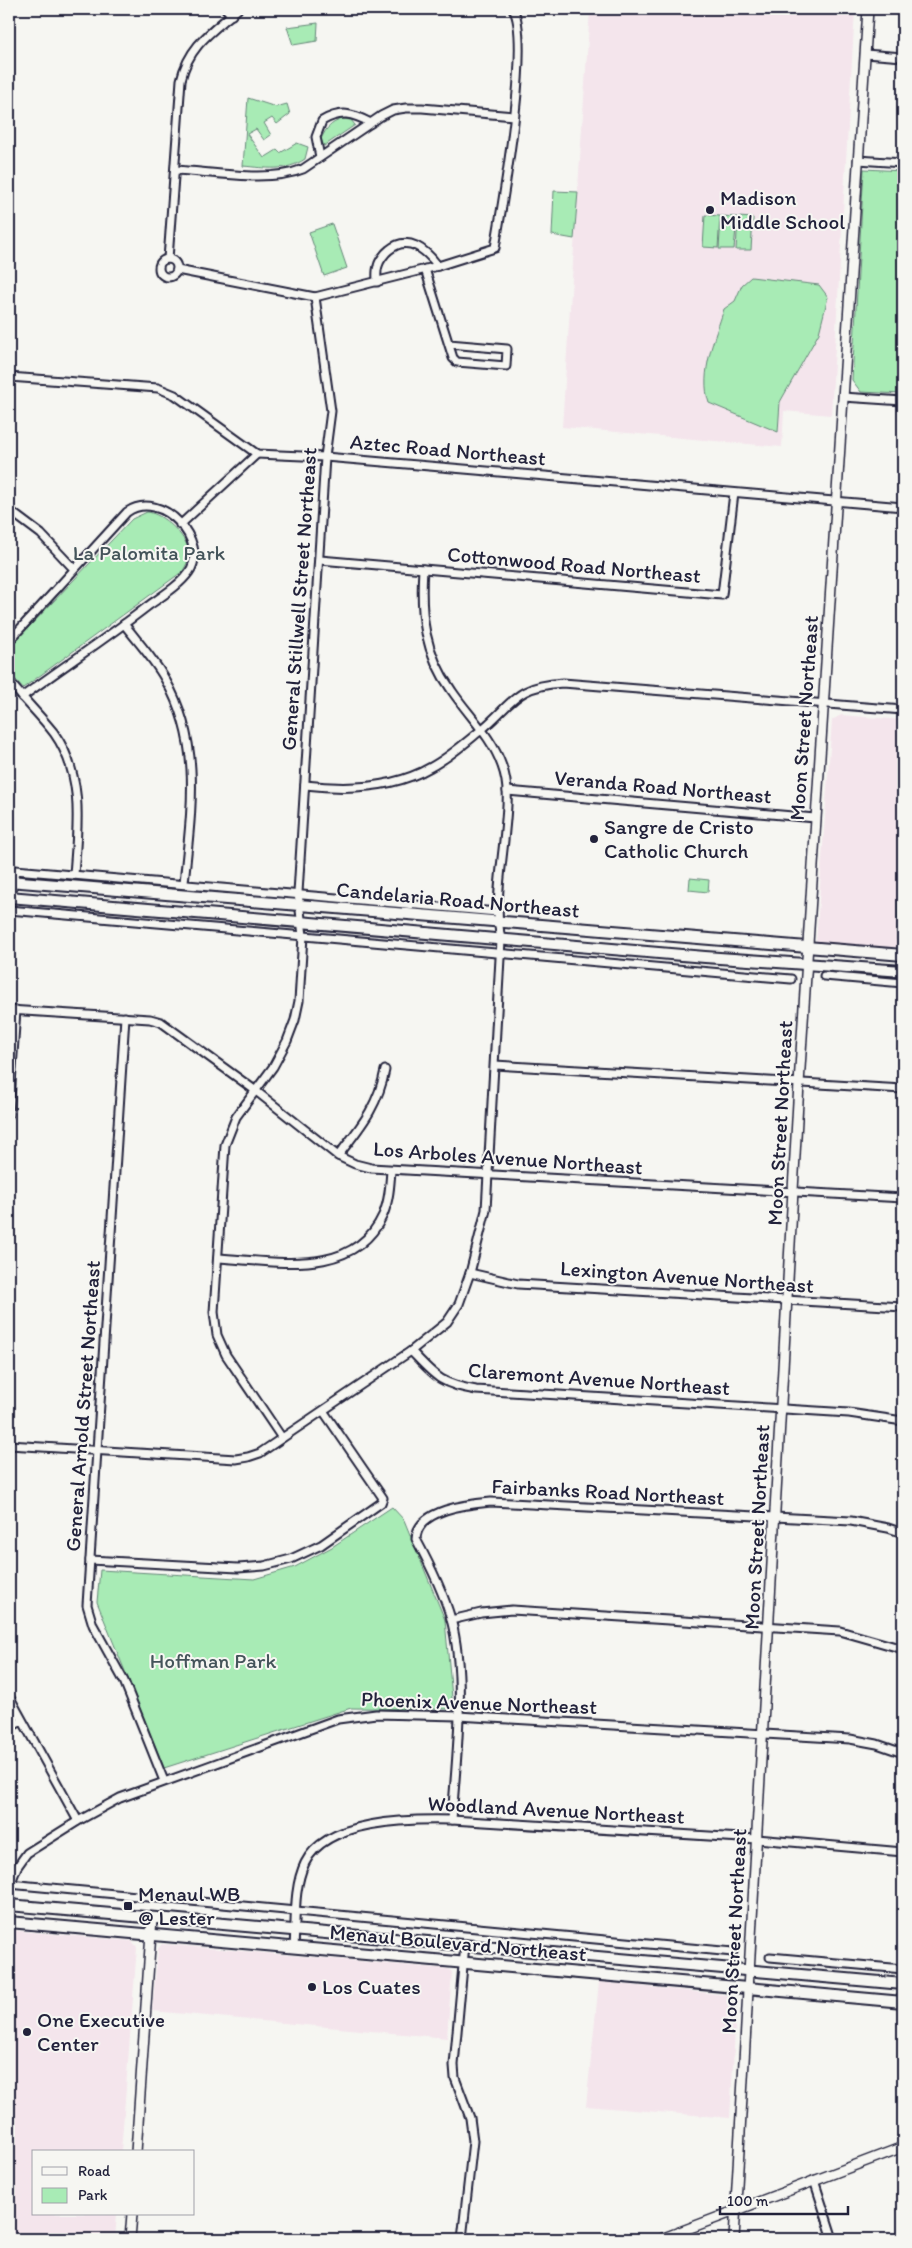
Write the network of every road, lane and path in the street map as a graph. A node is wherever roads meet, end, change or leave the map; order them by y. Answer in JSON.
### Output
{"nodes":[{"id":1,"x":238,"y":9,"type":"edge"},
{"id":2,"x":513,"y":9,"type":"edge"},
{"id":3,"x":868,"y":9,"type":"edge"},
{"id":4,"x":229,"y":12,"type":"edge"},
{"id":5,"x":865,"y":54,"type":"junction"},
{"id":6,"x":903,"y":56,"type":"edge"},
{"id":7,"x":514,"y":116,"type":"junction"},
{"id":8,"x":371,"y":124,"type":"junction"},
{"id":9,"x":320,"y":157,"type":"junction"},
{"id":10,"x":858,"y":160,"type":"junction"},
{"id":11,"x":903,"y":163,"type":"edge"},
{"id":12,"x":175,"y":170,"type":"junction"},
{"id":13,"x":168,"y":259,"type":"junction"},
{"id":14,"x":438,"y":266,"type":"junction"},
{"id":15,"x":177,"y":270,"type":"junction"},
{"id":16,"x":425,"y":270,"type":"junction"},
{"id":17,"x":377,"y":282,"type":"junction"},
{"id":18,"x":315,"y":297,"type":"junction"},
{"id":19,"x":449,"y":344,"type":"junction"},
{"id":20,"x":9,"y":377,"type":"edge"},
{"id":21,"x":843,"y":397,"type":"junction"},
{"id":22,"x":903,"y":401,"type":"edge"},
{"id":23,"x":257,"y":454,"type":"junction"},
{"id":24,"x":325,"y":457,"type":"junction"},
{"id":25,"x":734,"y":493,"type":"junction"},
{"id":26,"x":835,"y":502,"type":"junction"},
{"id":27,"x":903,"y":506,"type":"edge"},
{"id":28,"x":9,"y":510,"type":"edge"},
{"id":29,"x":180,"y":525,"type":"junction"},
{"id":30,"x":320,"y":560,"type":"junction"},
{"id":31,"x":74,"y":569,"type":"junction"},
{"id":32,"x":423,"y":569,"type":"junction"},
{"id":33,"x":124,"y":624,"type":"junction"},
{"id":34,"x":9,"y":641,"type":"edge"},
{"id":35,"x":9,"y":681,"type":"edge"},
{"id":36,"x":22,"y":697,"type":"junction"},
{"id":37,"x":823,"y":704,"type":"junction"},
{"id":38,"x":903,"y":710,"type":"edge"},
{"id":39,"x":482,"y":729,"type":"junction"},
{"id":40,"x":305,"y":785,"type":"junction"},
{"id":41,"x":508,"y":791,"type":"junction"},
{"id":42,"x":815,"y":818,"type":"junction"},
{"id":43,"x":74,"y":874,"type":"junction"},
{"id":44,"x":11,"y":881,"type":"edge"},
{"id":45,"x":184,"y":883,"type":"junction"},
{"id":46,"x":298,"y":893,"type":"junction"},
{"id":47,"x":10,"y":897,"type":"edge"},
{"id":48,"x":300,"y":906,"type":"junction"},
{"id":49,"x":9,"y":910,"type":"edge"},
{"id":50,"x":498,"y":917,"type":"junction"},
{"id":51,"x":300,"y":922,"type":"junction"},
{"id":52,"x":303,"y":936,"type":"junction"},
{"id":53,"x":501,"y":940,"type":"junction"},
{"id":54,"x":808,"y":947,"type":"junction"},
{"id":55,"x":500,"y":954,"type":"junction"},
{"id":56,"x":903,"y":955,"type":"edge"},
{"id":57,"x":806,"y":963,"type":"junction"},
{"id":58,"x":903,"y":971,"type":"edge"},
{"id":59,"x":824,"y":976,"type":"dead end"},
{"id":60,"x":792,"y":978,"type":"dead end"},
{"id":61,"x":903,"y":983,"type":"edge"},
{"id":62,"x":12,"y":1010,"type":"edge"},
{"id":63,"x":125,"y":1017,"type":"junction"},
{"id":64,"x":495,"y":1065,"type":"junction"},
{"id":65,"x":385,"y":1070,"type":"dead end"},
{"id":66,"x":799,"y":1084,"type":"junction"},
{"id":67,"x":903,"y":1089,"type":"edge"},
{"id":68,"x":256,"y":1091,"type":"junction"},
{"id":69,"x":9,"y":1114,"type":"edge"},
{"id":70,"x":338,"y":1156,"type":"junction"},
{"id":71,"x":391,"y":1170,"type":"junction"},
{"id":72,"x":489,"y":1176,"type":"junction"},
{"id":73,"x":793,"y":1191,"type":"junction"},
{"id":74,"x":903,"y":1198,"type":"edge"},
{"id":75,"x":218,"y":1258,"type":"junction"},
{"id":76,"x":470,"y":1273,"type":"junction"},
{"id":77,"x":787,"y":1301,"type":"junction"},
{"id":78,"x":903,"y":1307,"type":"edge"},
{"id":79,"x":411,"y":1351,"type":"junction"},
{"id":80,"x":780,"y":1409,"type":"junction"},
{"id":81,"x":324,"y":1412,"type":"junction"},
{"id":82,"x":903,"y":1421,"type":"edge"},
{"id":83,"x":282,"y":1438,"type":"junction"},
{"id":84,"x":9,"y":1445,"type":"edge"},
{"id":85,"x":98,"y":1450,"type":"junction"},
{"id":86,"x":775,"y":1518,"type":"junction"},
{"id":87,"x":903,"y":1533,"type":"edge"},
{"id":88,"x":90,"y":1560,"type":"junction"},
{"id":89,"x":451,"y":1620,"type":"junction"},
{"id":90,"x":769,"y":1626,"type":"junction"},
{"id":91,"x":903,"y":1649,"type":"edge"},
{"id":92,"x":9,"y":1696,"type":"edge"},
{"id":93,"x":458,"y":1716,"type":"junction"},
{"id":94,"x":22,"y":1721,"type":"junction"},
{"id":95,"x":9,"y":1728,"type":"edge"},
{"id":96,"x":763,"y":1734,"type":"junction"},
{"id":97,"x":903,"y":1753,"type":"edge"},
{"id":98,"x":164,"y":1781,"type":"junction"},
{"id":99,"x":452,"y":1820,"type":"junction"},
{"id":100,"x":78,"y":1821,"type":"junction"},
{"id":101,"x":757,"y":1839,"type":"junction"},
{"id":102,"x":903,"y":1852,"type":"edge"},
{"id":103,"x":9,"y":1884,"type":"edge"},
{"id":104,"x":9,"y":1905,"type":"edge"},
{"id":105,"x":296,"y":1910,"type":"junction"},
{"id":106,"x":152,"y":1918,"type":"junction"},
{"id":107,"x":9,"y":1922,"type":"edge"},
{"id":108,"x":295,"y":1930,"type":"junction"},
{"id":109,"x":150,"y":1935,"type":"junction"},
{"id":110,"x":465,"y":1944,"type":"junction"},
{"id":111,"x":294,"y":1946,"type":"junction"},
{"id":112,"x":733,"y":1952,"type":"dead end"},
{"id":113,"x":770,"y":1957,"type":"dead end"},
{"id":114,"x":464,"y":1962,"type":"junction"},
{"id":115,"x":903,"y":1969,"type":"edge"},
{"id":116,"x":749,"y":1970,"type":"junction"},
{"id":117,"x":903,"y":1984,"type":"edge"},
{"id":118,"x":748,"y":1988,"type":"junction"},
{"id":119,"x":903,"y":2002,"type":"edge"},
{"id":120,"x":903,"y":2146,"type":"edge"},
{"id":121,"x":136,"y":2150,"type":"edge"},
{"id":122,"x":814,"y":2180,"type":"junction"},
{"id":123,"x":736,"y":2210,"type":"junction"},
{"id":124,"x":132,"y":2216,"type":"edge"},
{"id":125,"x":130,"y":2239,"type":"edge"},
{"id":126,"x":462,"y":2239,"type":"edge"},
{"id":127,"x":661,"y":2239,"type":"edge"},
{"id":128,"x":734,"y":2239,"type":"edge"},
{"id":129,"x":833,"y":2239,"type":"edge"}],
"edges":[{"from":1,"to":4,"type":"street"},
{"from":2,"to":7,"type":"street"},
{"from":3,"to":5,"type":"street","name":"Moon Street Northeast"},
{"from":4,"to":12,"type":"street"},
{"from":5,"to":6,"type":"street"},
{"from":5,"to":10,"type":"street","name":"Moon Street Northeast"},
{"from":7,"to":8,"type":"street"},
{"from":7,"to":14,"type":"street"},
{"from":8,"to":9,"type":"street"},
{"from":8,"to":9,"type":"street"},
{"from":9,"to":12,"type":"street"},
{"from":10,"to":11,"type":"street"},
{"from":10,"to":21,"type":"street","name":"Moon Street Northeast"},
{"from":12,"to":13,"type":"street"},
{"from":13,"to":15,"type":"street"},
{"from":13,"to":15,"type":"street"},
{"from":14,"to":16,"type":"street"},
{"from":14,"to":17,"type":"street"},
{"from":15,"to":18,"type":"street"},
{"from":16,"to":17,"type":"street"},
{"from":16,"to":19,"type":"street"},
{"from":17,"to":18,"type":"street"},
{"from":18,"to":24,"type":"street","name":"General Stillwell Street Northeast"},
{"from":19,"to":19,"type":"street"},
{"from":20,"to":23,"type":"street"},
{"from":21,"to":22,"type":"street"},
{"from":21,"to":26,"type":"street","name":"Moon Street Northeast"},
{"from":23,"to":24,"type":"street","name":"Aztec Road Northeast"},
{"from":23,"to":29,"type":"street"},
{"from":24,"to":25,"type":"street","name":"Aztec Road Northeast"},
{"from":24,"to":30,"type":"street","name":"General Stillwell Street Northeast"},
{"from":25,"to":26,"type":"street","name":"Aztec Road Northeast"},
{"from":25,"to":32,"type":"street","name":"Cottonwood Road Northeast"},
{"from":26,"to":27,"type":"street","name":"Aztec Road Northeast"},
{"from":26,"to":37,"type":"street","name":"Moon Street Northeast"},
{"from":28,"to":31,"type":"street"},
{"from":29,"to":31,"type":"street"},
{"from":29,"to":33,"type":"street"},
{"from":30,"to":32,"type":"street","name":"Cottonwood Road Northeast"},
{"from":30,"to":40,"type":"street","name":"General Stillwell Street Northeast"},
{"from":31,"to":34,"type":"street"},
{"from":32,"to":39,"type":"street"},
{"from":33,"to":36,"type":"street"},
{"from":33,"to":45,"type":"street"},
{"from":35,"to":36,"type":"street"},
{"from":36,"to":43,"type":"street"},
{"from":37,"to":38,"type":"street"},
{"from":37,"to":39,"type":"street"},
{"from":37,"to":42,"type":"street","name":"Moon Street Northeast"},
{"from":39,"to":40,"type":"street"},
{"from":39,"to":41,"type":"street"},
{"from":40,"to":46,"type":"street","name":"General Stillwell Street Northeast"},
{"from":41,"to":42,"type":"street","name":"Veranda Road Northeast"},
{"from":41,"to":50,"type":"street"},
{"from":42,"to":54,"type":"street","name":"Moon Street Northeast"},
{"from":43,"to":44,"type":"street"},
{"from":43,"to":45,"type":"street"},
{"from":44,"to":47,"type":"street"},
{"from":44,"to":48,"type":"main road","name":"Candelaria Road Northeast"},
{"from":45,"to":46,"type":"street"},
{"from":46,"to":48,"type":"street","name":"General Stillwell Street Northeast"},
{"from":46,"to":50,"type":"street"},
{"from":47,"to":51,"type":"main road","name":"Candelaria Road Northeast"},
{"from":48,"to":50,"type":"main road","name":"Candelaria Road Northeast"},
{"from":48,"to":51,"type":"street","name":"General Stillwell Street Northeast"},
{"from":49,"to":52,"type":"street"},
{"from":50,"to":53,"type":"street"},
{"from":50,"to":54,"type":"main road","name":"Candelaria Road Northeast"},
{"from":51,"to":52,"type":"street","name":"General Stillwell Street Northeast"},
{"from":51,"to":53,"type":"main road","name":"Candelaria Road Northeast"},
{"from":52,"to":55,"type":"street"},
{"from":52,"to":68,"type":"street","name":"General Stillwell Street Northeast"},
{"from":53,"to":55,"type":"street"},
{"from":53,"to":57,"type":"main road","name":"Candelaria Road Northeast"},
{"from":54,"to":56,"type":"main road","name":"Candelaria Road Northeast"},
{"from":54,"to":57,"type":"street","name":"Moon Street Northeast"},
{"from":55,"to":60,"type":"street"},
{"from":55,"to":64,"type":"street"},
{"from":57,"to":58,"type":"main road","name":"Candelaria Road Northeast"},
{"from":57,"to":66,"type":"street","name":"Moon Street Northeast"},
{"from":59,"to":61,"type":"street"},
{"from":62,"to":63,"type":"street","name":"Los Arboles Avenue Northeast"},
{"from":62,"to":69,"type":"street"},
{"from":63,"to":68,"type":"street","name":"Los Arboles Avenue Northeast"},
{"from":63,"to":85,"type":"street","name":"General Arnold Street Northeast"},
{"from":64,"to":66,"type":"street"},
{"from":64,"to":72,"type":"street"},
{"from":65,"to":70,"type":"street"},
{"from":66,"to":67,"type":"street"},
{"from":66,"to":73,"type":"street","name":"Moon Street Northeast"},
{"from":68,"to":70,"type":"street","name":"Los Arboles Avenue Northeast"},
{"from":68,"to":75,"type":"street","name":"General Stillwell Street Northeast"},
{"from":70,"to":71,"type":"street","name":"Los Arboles Avenue Northeast"},
{"from":71,"to":72,"type":"street","name":"Los Arboles Avenue Northeast"},
{"from":71,"to":75,"type":"street"},
{"from":72,"to":73,"type":"street","name":"Los Arboles Avenue Northeast"},
{"from":72,"to":76,"type":"street"},
{"from":73,"to":74,"type":"street","name":"Los Arboles Avenue Northeast"},
{"from":73,"to":77,"type":"street","name":"Moon Street Northeast"},
{"from":75,"to":83,"type":"street","name":"General Stillwell Street Northeast"},
{"from":76,"to":77,"type":"street","name":"Lexington Avenue Northeast"},
{"from":76,"to":79,"type":"street"},
{"from":77,"to":78,"type":"street","name":"Lexington Avenue Northeast"},
{"from":77,"to":80,"type":"street","name":"Moon Street Northeast"},
{"from":79,"to":80,"type":"street","name":"Claremont Avenue Northeast"},
{"from":79,"to":81,"type":"street"},
{"from":80,"to":82,"type":"street","name":"Claremont Avenue Northeast"},
{"from":80,"to":86,"type":"street","name":"Moon Street Northeast"},
{"from":81,"to":83,"type":"street"},
{"from":81,"to":88,"type":"street"},
{"from":83,"to":85,"type":"street"},
{"from":84,"to":85,"type":"street"},
{"from":85,"to":88,"type":"street","name":"General Arnold Street Northeast"},
{"from":86,"to":87,"type":"street","name":"Fairbanks Road Northeast"},
{"from":86,"to":89,"type":"street","name":"Fairbanks Road Northeast"},
{"from":86,"to":90,"type":"street","name":"Moon Street Northeast"},
{"from":88,"to":98,"type":"street","name":"General Arnold Street Northeast"},
{"from":89,"to":90,"type":"street"},
{"from":89,"to":93,"type":"street"},
{"from":90,"to":91,"type":"street"},
{"from":90,"to":96,"type":"street","name":"Moon Street Northeast"},
{"from":92,"to":94,"type":"street"},
{"from":93,"to":96,"type":"street","name":"Phoenix Avenue Northeast"},
{"from":93,"to":98,"type":"street","name":"Phoenix Avenue Northeast"},
{"from":93,"to":99,"type":"street"},
{"from":94,"to":95,"type":"street"},
{"from":94,"to":100,"type":"street"},
{"from":96,"to":97,"type":"street","name":"Phoenix Avenue Northeast"},
{"from":96,"to":101,"type":"street","name":"Moon Street Northeast"},
{"from":98,"to":100,"type":"street","name":"Phoenix Avenue Northeast"},
{"from":99,"to":101,"type":"street","name":"Woodland Avenue Northeast"},
{"from":99,"to":105,"type":"street","name":"Woodland Avenue Northeast"},
{"from":100,"to":103,"type":"street","name":"Phoenix Avenue Northeast"},
{"from":101,"to":102,"type":"street","name":"Woodland Avenue Northeast"},
{"from":101,"to":116,"type":"street","name":"Moon Street Northeast"},
{"from":103,"to":105,"type":"street"},
{"from":104,"to":106,"type":"main road","name":"Menaul Boulevard Northeast"},
{"from":105,"to":108,"type":"street","name":"Woodland Avenue Northeast"},
{"from":105,"to":112,"type":"street"},
{"from":106,"to":108,"type":"main road","name":"Menaul Boulevard Northeast"},
{"from":106,"to":109,"type":"street"},
{"from":107,"to":109,"type":"main road","name":"Menaul Boulevard Northeast"},
{"from":108,"to":110,"type":"main road","name":"Menaul Boulevard Northeast"},
{"from":108,"to":111,"type":"street","name":"Woodland Avenue Northeast"},
{"from":109,"to":111,"type":"main road","name":"Menaul Boulevard Northeast"},
{"from":109,"to":121,"type":"street"},
{"from":110,"to":114,"type":"street"},
{"from":110,"to":116,"type":"main road","name":"Menaul Boulevard Northeast"},
{"from":111,"to":114,"type":"main road","name":"Menaul Boulevard Northeast"},
{"from":113,"to":115,"type":"street"},
{"from":114,"to":118,"type":"main road","name":"Menaul Boulevard Northeast"},
{"from":114,"to":126,"type":"street"},
{"from":116,"to":117,"type":"main road","name":"Menaul Boulevard Northeast"},
{"from":116,"to":118,"type":"street","name":"Moon Street Northeast"},
{"from":118,"to":119,"type":"main road","name":"Menaul Boulevard Northeast"},
{"from":118,"to":123,"type":"street","name":"Moon Street Northeast"},
{"from":120,"to":122,"type":"street"},
{"from":122,"to":123,"type":"street"},
{"from":122,"to":129,"type":"street"},
{"from":123,"to":127,"type":"street"},
{"from":123,"to":128,"type":"street","name":"Moon Street Northeast"},
{"from":124,"to":125,"type":"street"}]}
